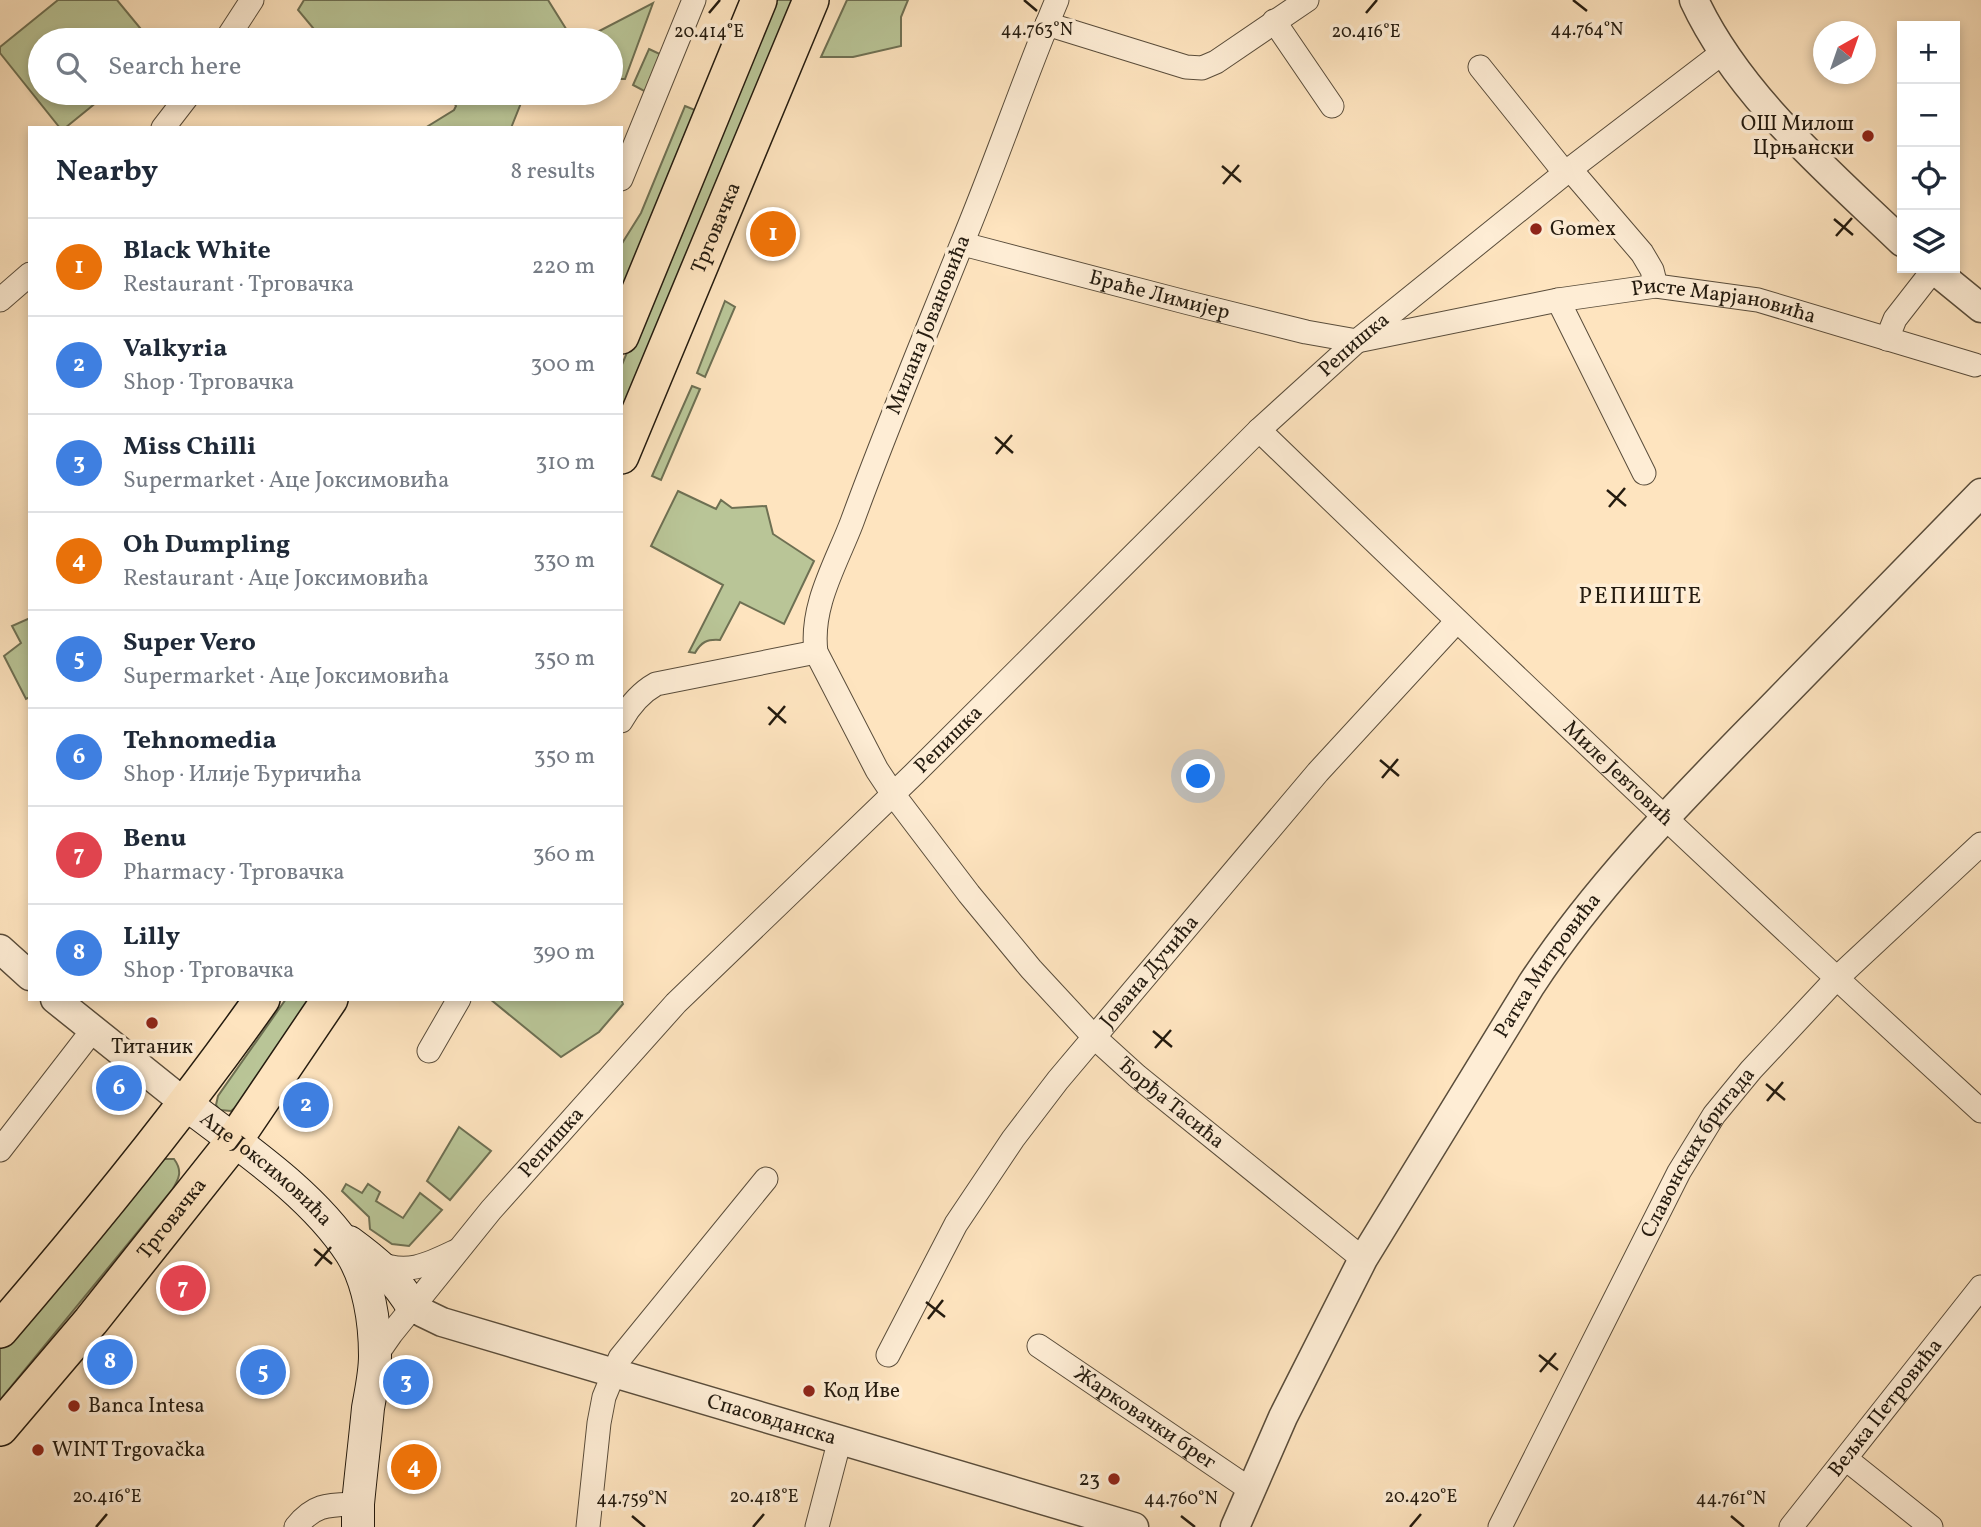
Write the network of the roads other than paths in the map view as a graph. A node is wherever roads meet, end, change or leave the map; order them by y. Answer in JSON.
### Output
{"nodes":[{"id":1,"x":252,"y":0,"type":"edge"},
{"id":2,"x":694,"y":0,"type":"edge"},
{"id":3,"x":759,"y":0,"type":"edge"},
{"id":4,"x":811,"y":0,"type":"edge"},
{"id":5,"x":1057,"y":0,"type":"edge"},
{"id":6,"x":1307,"y":0,"type":"edge"},
{"id":7,"x":1694,"y":0,"type":"edge"},
{"id":8,"x":1274,"y":21,"type":"junction"},
{"id":9,"x":1047,"y":24,"type":"junction"},
{"id":10,"x":234,"y":28,"type":"edge"},
{"id":11,"x":1722,"y":53,"type":"junction"},
{"id":12,"x":1480,"y":67,"type":"dead end"},
{"id":13,"x":181,"y":105,"type":"edge"},
{"id":14,"x":1332,"y":106,"type":"dead end"},
{"id":15,"x":165,"y":126,"type":"edge"},
{"id":16,"x":1568,"y":171,"type":"junction"},
{"id":17,"x":623,"y":174,"type":"edge"},
{"id":18,"x":1897,"y":237,"type":"edge"},
{"id":19,"x":963,"y":244,"type":"junction"},
{"id":20,"x":1930,"y":273,"type":"edge"},
{"id":21,"x":1938,"y":273,"type":"edge"},
{"id":22,"x":28,"y":276,"type":"edge"},
{"id":23,"x":1656,"y":286,"type":"junction"},
{"id":24,"x":0,"y":300,"type":"edge"},
{"id":25,"x":1558,"y":300,"type":"junction"},
{"id":26,"x":1981,"y":308,"type":"edge"},
{"id":27,"x":623,"y":331,"type":"edge"},
{"id":28,"x":1887,"y":339,"type":"junction"},
{"id":29,"x":1357,"y":341,"type":"junction"},
{"id":30,"x":1975,"y":365,"type":"dead end"},
{"id":31,"x":1259,"y":430,"type":"junction"},
{"id":32,"x":623,"y":451,"type":"edge"},
{"id":33,"x":1644,"y":473,"type":"dead end"},
{"id":34,"x":1981,"y":493,"type":"edge"},
{"id":35,"x":1457,"y":621,"type":"junction"},
{"id":36,"x":816,"y":652,"type":"junction"},
{"id":37,"x":623,"y":718,"type":"edge"},
{"id":38,"x":893,"y":794,"type":"junction"},
{"id":39,"x":1664,"y":817,"type":"junction"},
{"id":40,"x":1981,"y":844,"type":"edge"},
{"id":41,"x":0,"y":949,"type":"edge"},
{"id":42,"x":28,"y":974,"type":"edge"},
{"id":43,"x":1836,"y":979,"type":"junction"},
{"id":44,"x":57,"y":1001,"type":"edge"},
{"id":45,"x":261,"y":1001,"type":"edge"},
{"id":46,"x":329,"y":1001,"type":"edge"},
{"id":47,"x":458,"y":1001,"type":"edge"},
{"id":48,"x":92,"y":1031,"type":"junction"},
{"id":49,"x":1094,"y":1037,"type":"junction"},
{"id":50,"x":429,"y":1051,"type":"dead end"},
{"id":51,"x":186,"y":1104,"type":"junction"},
{"id":52,"x":1981,"y":1111,"type":"edge"},
{"id":53,"x":234,"y":1141,"type":"junction"},
{"id":54,"x":0,"y":1150,"type":"edge"},
{"id":55,"x":766,"y":1179,"type":"dead end"},
{"id":56,"x":459,"y":1249,"type":"junction"},
{"id":57,"x":1363,"y":1259,"type":"junction"},
{"id":58,"x":368,"y":1267,"type":"junction"},
{"id":59,"x":1981,"y":1287,"type":"edge"},
{"id":60,"x":413,"y":1308,"type":"junction"},
{"id":61,"x":0,"y":1330,"type":"edge"},
{"id":62,"x":1039,"y":1346,"type":"dead end"},
{"id":63,"x":888,"y":1355,"type":"dead end"},
{"id":64,"x":375,"y":1357,"type":"junction"},
{"id":65,"x":614,"y":1372,"type":"junction"},
{"id":66,"x":0,"y":1428,"type":"edge"},
{"id":67,"x":840,"y":1439,"type":"junction"},
{"id":68,"x":1846,"y":1459,"type":"junction"},
{"id":69,"x":1251,"y":1490,"type":"junction"},
{"id":70,"x":358,"y":1515,"type":"edge"},
{"id":71,"x":296,"y":1527,"type":"edge"},
{"id":72,"x":589,"y":1527,"type":"edge"},
{"id":73,"x":817,"y":1527,"type":"edge"},
{"id":74,"x":1134,"y":1527,"type":"edge"},
{"id":75,"x":1235,"y":1527,"type":"edge"},
{"id":76,"x":1500,"y":1527,"type":"edge"},
{"id":77,"x":1791,"y":1527,"type":"edge"},
{"id":78,"x":1931,"y":1527,"type":"edge"}],
"edges":[{"from":1,"to":10,"type":"street"},
{"from":2,"to":17,"type":"street"},
{"from":3,"to":27,"type":"main road"},
{"from":4,"to":32,"type":"main road","name":"Трговачка"},
{"from":5,"to":9,"type":"street","name":"Милана Јовановића"},
{"from":6,"to":8,"type":"street"},
{"from":7,"to":11,"type":"street"},
{"from":8,"to":9,"type":"street"},
{"from":8,"to":14,"type":"street"},
{"from":9,"to":19,"type":"street","name":"Милана Јовановића"},
{"from":11,"to":16,"type":"street","name":"Репишка"},
{"from":11,"to":18,"type":"street"},
{"from":12,"to":16,"type":"street"},
{"from":13,"to":15,"type":"street"},
{"from":16,"to":23,"type":"street"},
{"from":16,"to":29,"type":"street","name":"Репишка"},
{"from":19,"to":29,"type":"street","name":"Браће Лимијер"},
{"from":19,"to":36,"type":"street","name":"Милана Јовановића"},
{"from":20,"to":28,"type":"street"},
{"from":21,"to":26,"type":"street"},
{"from":22,"to":24,"type":"street"},
{"from":23,"to":25,"type":"street","name":"Ристе Марјановића"},
{"from":23,"to":28,"type":"street","name":"Ристе Марјановића"},
{"from":25,"to":29,"type":"street","name":"Ристе Марјановића"},
{"from":25,"to":33,"type":"street"},
{"from":28,"to":30,"type":"street","name":"Ристе Марјановића"},
{"from":29,"to":31,"type":"street","name":"Репишка"},
{"from":31,"to":35,"type":"street","name":"Миле Јевтовић"},
{"from":31,"to":38,"type":"street","name":"Репишка"},
{"from":34,"to":39,"type":"street","name":"Ратка Митровића"},
{"from":35,"to":39,"type":"street","name":"Миле Јевтовић"},
{"from":35,"to":49,"type":"street","name":"Јована Дучића"},
{"from":36,"to":37,"type":"street"},
{"from":36,"to":38,"type":"street","name":"Милана Јовановића"},
{"from":38,"to":49,"type":"street","name":"Ђорђа Тасића"},
{"from":38,"to":56,"type":"street","name":"Репишка"},
{"from":39,"to":43,"type":"street","name":"Миле Јевтовић"},
{"from":39,"to":57,"type":"street","name":"Ратка Митровића"},
{"from":40,"to":43,"type":"street","name":"Славонских бригада"},
{"from":41,"to":42,"type":"street"},
{"from":43,"to":52,"type":"street","name":"Миле Јевтовић"},
{"from":43,"to":76,"type":"street","name":"Славонских бригада"},
{"from":44,"to":48,"type":"street"},
{"from":45,"to":51,"type":"main road"},
{"from":46,"to":53,"type":"main road","name":"Трговачка"},
{"from":47,"to":50,"type":"street"},
{"from":48,"to":51,"type":"street"},
{"from":48,"to":54,"type":"street"},
{"from":49,"to":57,"type":"street","name":"Ђорђа Тасића"},
{"from":49,"to":63,"type":"street","name":"Јована Дучића"},
{"from":51,"to":53,"type":"main road","name":"Аце Јоксимовића"},
{"from":51,"to":61,"type":"main road"},
{"from":53,"to":58,"type":"main road","name":"Аце Јоксимовића"},
{"from":53,"to":66,"type":"main road","name":"Трговачка"},
{"from":55,"to":65,"type":"street"},
{"from":56,"to":58,"type":"street"},
{"from":56,"to":60,"type":"street","name":"Репишка"},
{"from":57,"to":69,"type":"street","name":"Ратка Митровића"},
{"from":58,"to":60,"type":"main road"},
{"from":58,"to":64,"type":"main road","name":"Аце Јоксимовића"},
{"from":59,"to":68,"type":"street","name":"Вељка Петровића"},
{"from":60,"to":64,"type":"street","name":"Репишка"},
{"from":60,"to":65,"type":"street","name":"Спасовданска"},
{"from":62,"to":69,"type":"street","name":"Жарковачки брег"},
{"from":64,"to":70,"type":"main road","name":"Аце Јоксимовића"},
{"from":65,"to":67,"type":"street","name":"Спасовданска"},
{"from":65,"to":72,"type":"street"},
{"from":67,"to":73,"type":"street"},
{"from":67,"to":74,"type":"street","name":"Спасовданска"},
{"from":68,"to":77,"type":"street","name":"Вељка Петровића"},
{"from":68,"to":78,"type":"street"},
{"from":69,"to":75,"type":"street","name":"Ратка Митровића"},
{"from":70,"to":71,"type":"street"}]}
